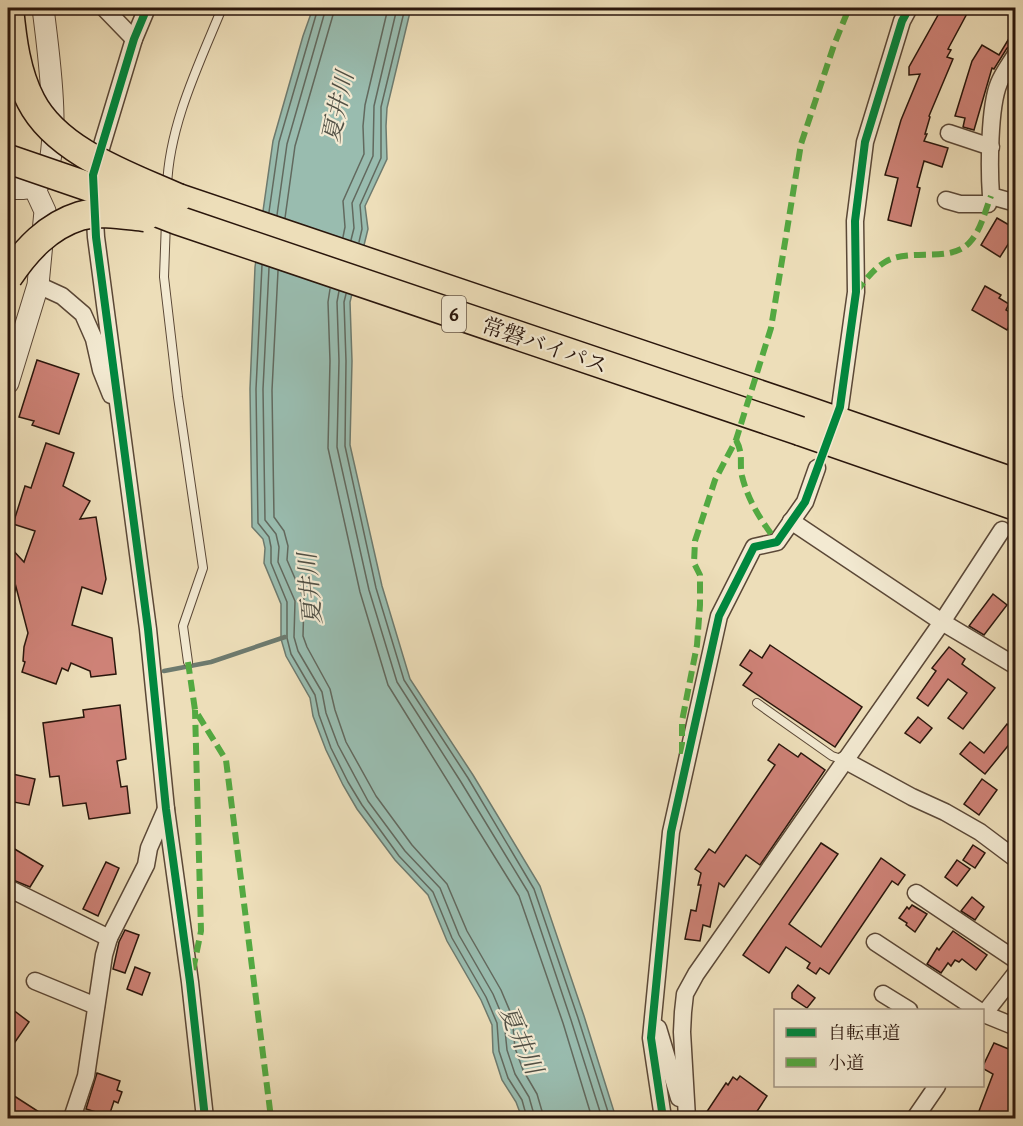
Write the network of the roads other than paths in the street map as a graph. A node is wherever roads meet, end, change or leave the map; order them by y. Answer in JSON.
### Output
{"nodes":[{"id":1,"x":9,"y":8,"type":"edge"},
{"id":2,"x":43,"y":8,"type":"edge"},
{"id":3,"x":104,"y":8,"type":"edge"},
{"id":4,"x":147,"y":8,"type":"edge"},
{"id":5,"x":222,"y":8,"type":"edge"},
{"id":6,"x":909,"y":8,"type":"edge"},
{"id":7,"x":134,"y":39,"type":"junction"},
{"id":8,"x":1016,"y":54,"type":"edge"},
{"id":9,"x":949,"y":133,"type":"dead end"},
{"id":10,"x":8,"y":144,"type":"edge"},
{"id":11,"x":991,"y":147,"type":"junction"},
{"id":12,"x":8,"y":159,"type":"edge"},
{"id":13,"x":33,"y":185,"type":"junction"},
{"id":14,"x":8,"y":188,"type":"edge"},
{"id":15,"x":946,"y":200,"type":"dead end"},
{"id":16,"x":1016,"y":203,"type":"edge"},
{"id":17,"x":988,"y":204,"type":"dead end"},
{"id":18,"x":172,"y":207,"type":"junction"},
{"id":19,"x":8,"y":277,"type":"edge"},
{"id":20,"x":38,"y":285,"type":"junction"},
{"id":21,"x":8,"y":383,"type":"edge"},
{"id":22,"x":840,"y":407,"type":"dead end"},
{"id":23,"x":119,"y":416,"type":"junction"},
{"id":24,"x":802,"y":420,"type":"junction"},
{"id":25,"x":817,"y":468,"type":"dead end"},
{"id":26,"x":1016,"y":483,"type":"edge"},
{"id":27,"x":1016,"y":506,"type":"edge"},
{"id":28,"x":791,"y":520,"type":"junction"},
{"id":29,"x":1002,"y":530,"type":"dead end"},
{"id":30,"x":942,"y":622,"type":"junction"},
{"id":31,"x":188,"y":662,"type":"dead end"},
{"id":32,"x":1016,"y":666,"type":"edge"},
{"id":33,"x":757,"y":703,"type":"dead end"},
{"id":34,"x":844,"y":760,"type":"junction"},
{"id":35,"x":166,"y":810,"type":"junction"},
{"id":36,"x":1016,"y":859,"type":"edge"},
{"id":37,"x":8,"y":888,"type":"edge"},
{"id":38,"x":916,"y":893,"type":"dead end"},
{"id":39,"x":109,"y":938,"type":"junction"},
{"id":40,"x":875,"y":942,"type":"dead end"},
{"id":41,"x":1016,"y":960,"type":"edge"},
{"id":42,"x":1016,"y":973,"type":"edge"},
{"id":43,"x":35,"y":981,"type":"dead end"},
{"id":44,"x":883,"y":994,"type":"dead end"},
{"id":45,"x":96,"y":1006,"type":"junction"},
{"id":46,"x":906,"y":1009,"type":"edge"},
{"id":47,"x":975,"y":1009,"type":"edge"},
{"id":48,"x":653,"y":1012,"type":"junction"},
{"id":49,"x":984,"y":1012,"type":"edge"},
{"id":50,"x":984,"y":1015,"type":"edge"},
{"id":51,"x":1016,"y":1027,"type":"edge"},
{"id":52,"x":936,"y":1087,"type":"edge"},
{"id":53,"x":687,"y":1117,"type":"edge"},
{"id":54,"x":72,"y":1119,"type":"edge"},
{"id":55,"x":205,"y":1119,"type":"edge"},
{"id":56,"x":663,"y":1119,"type":"edge"},
{"id":57,"x":915,"y":1119,"type":"edge"}],
"edges":[{"from":1,"to":18,"type":"highway","bridge":true},
{"from":2,"to":13,"type":"street"},
{"from":3,"to":7,"type":"street"},
{"from":4,"to":7,"type":"street"},
{"from":5,"to":18,"type":"lane"},
{"from":6,"to":22,"type":"street"},
{"from":7,"to":23,"type":"street"},
{"from":8,"to":11,"type":"street"},
{"from":9,"to":11,"type":"street"},
{"from":10,"to":18,"type":"highway","name":"常磐バイパス","number":"6","bridge":true},
{"from":11,"to":16,"type":"street"},
{"from":12,"to":18,"type":"highway","name":"常磐バイパス","number":"6","bridge":true},
{"from":13,"to":14,"type":"street"},
{"from":13,"to":20,"type":"street"},
{"from":15,"to":17,"type":"street"},
{"from":18,"to":19,"type":"highway","number":"6","bridge":true},
{"from":18,"to":24,"type":"highway","name":"常磐バイパス","number":"6","bridge":true},
{"from":18,"to":31,"type":"lane"},
{"from":20,"to":21,"type":"street"},
{"from":20,"to":23,"type":"street"},
{"from":23,"to":35,"type":"street"},
{"from":24,"to":26,"type":"highway","name":"常磐バイパス","number":"6"},
{"from":24,"to":27,"type":"highway","name":"常磐バイパス","number":"6"},
{"from":25,"to":28,"type":"street"},
{"from":28,"to":30,"type":"street"},
{"from":28,"to":48,"type":"street"},
{"from":29,"to":30,"type":"street"},
{"from":30,"to":32,"type":"street"},
{"from":30,"to":34,"type":"street"},
{"from":33,"to":34,"type":"lane"},
{"from":34,"to":36,"type":"street"},
{"from":34,"to":53,"type":"street"},
{"from":35,"to":39,"type":"street"},
{"from":35,"to":55,"type":"street"},
{"from":37,"to":39,"type":"street"},
{"from":38,"to":41,"type":"street"},
{"from":39,"to":45,"type":"street"},
{"from":40,"to":47,"type":"street"},
{"from":42,"to":49,"type":"street"},
{"from":43,"to":45,"type":"street"},
{"from":44,"to":46,"type":"street"},
{"from":45,"to":54,"type":"street"},
{"from":48,"to":53,"type":"street"},
{"from":48,"to":56,"type":"street"},
{"from":50,"to":51,"type":"street"},
{"from":52,"to":57,"type":"street"}]}
